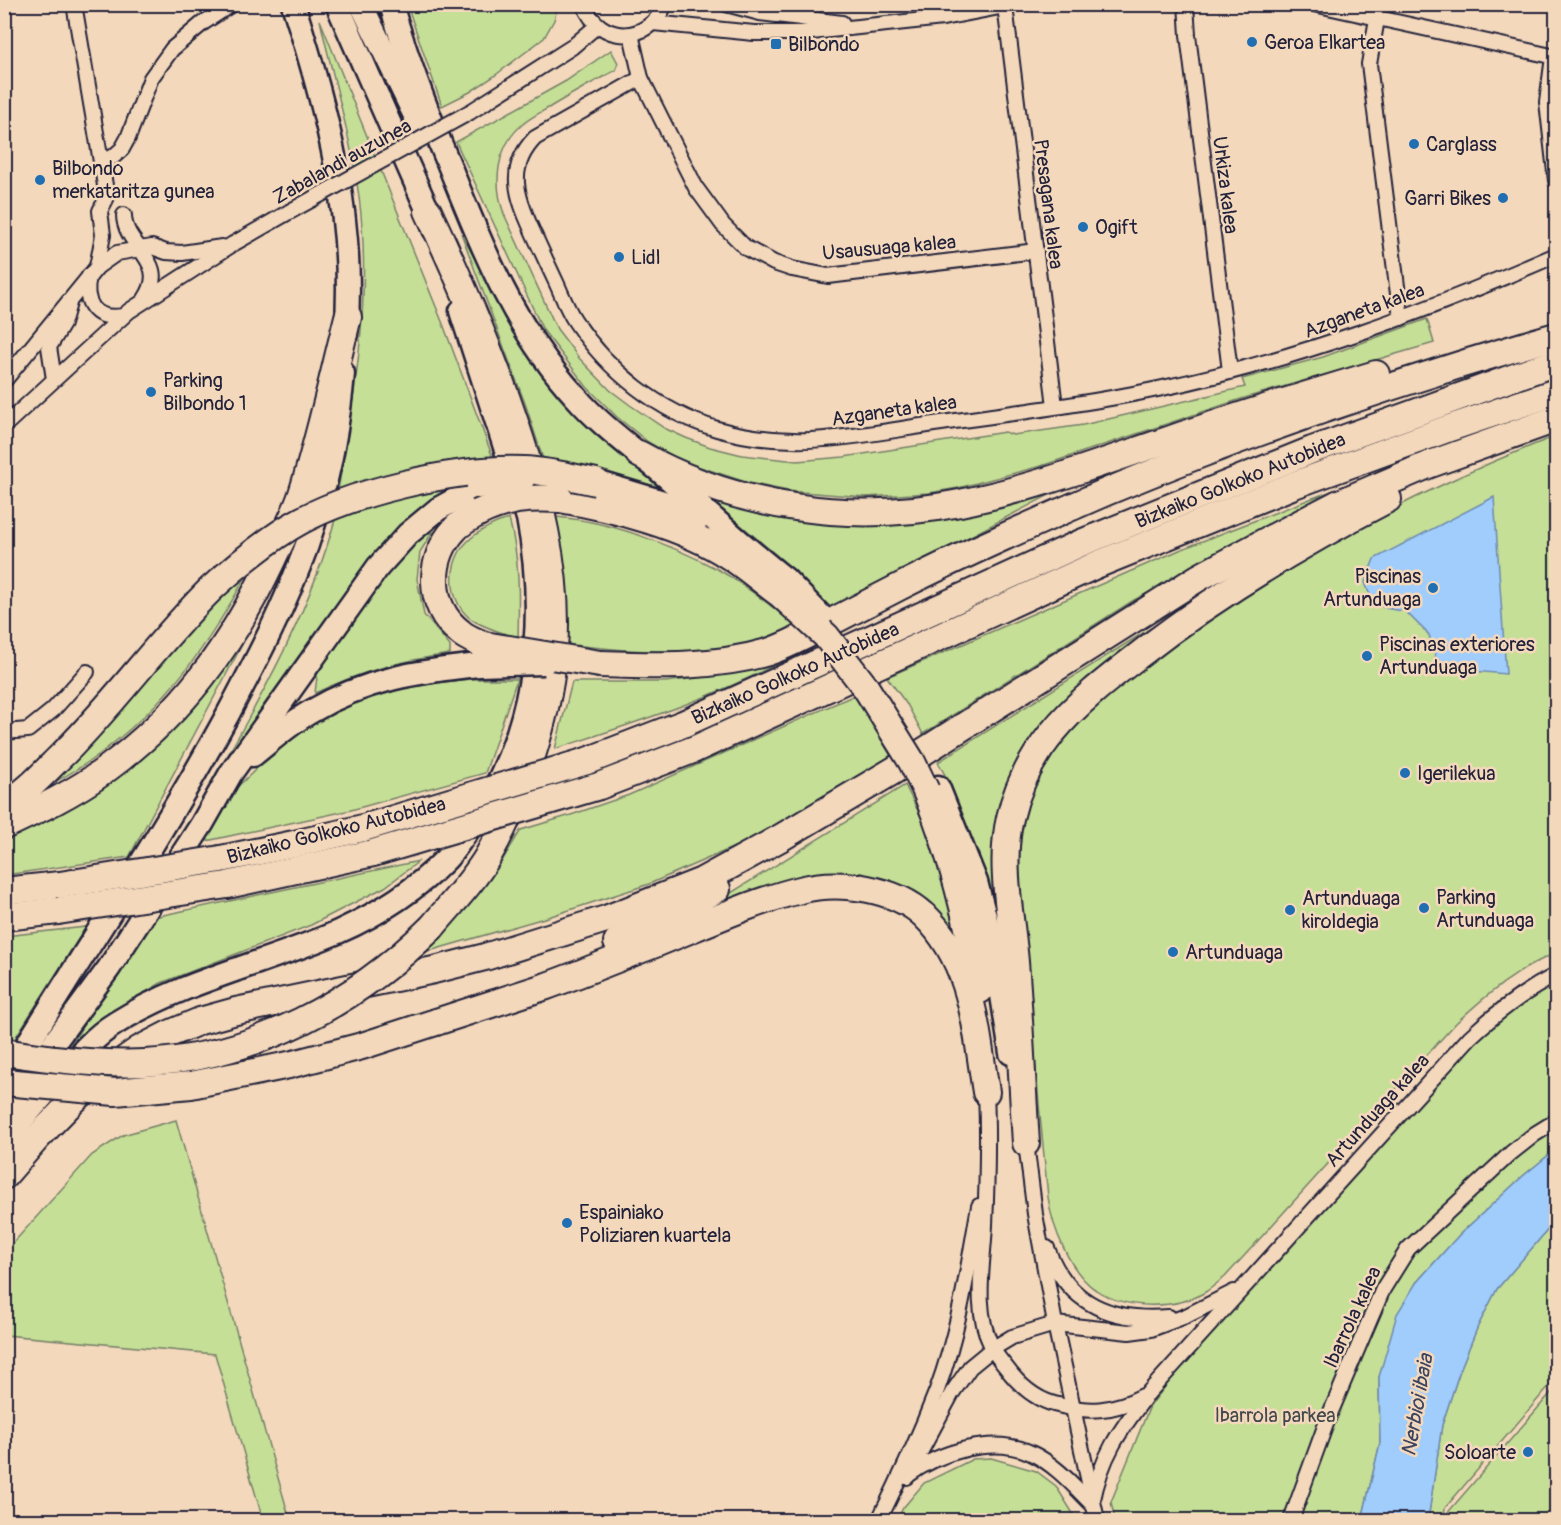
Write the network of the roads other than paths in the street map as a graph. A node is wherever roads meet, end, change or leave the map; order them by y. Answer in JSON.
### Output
{"nodes":[{"id":1,"x":74,"y":4,"type":"edge"},
{"id":2,"x":232,"y":4,"type":"edge"},
{"id":3,"x":293,"y":4,"type":"edge"},
{"id":4,"x":337,"y":4,"type":"edge"},
{"id":5,"x":361,"y":4,"type":"edge"},
{"id":6,"x":391,"y":4,"type":"edge"},
{"id":7,"x":584,"y":4,"type":"edge"},
{"id":8,"x":664,"y":4,"type":"edge"},
{"id":9,"x":726,"y":4,"type":"edge"},
{"id":10,"x":1186,"y":4,"type":"edge"},
{"id":11,"x":1314,"y":4,"type":"edge"},
{"id":12,"x":1010,"y":5,"type":"edge"},
{"id":13,"x":1377,"y":19,"type":"junction"},
{"id":14,"x":653,"y":23,"type":"junction"},
{"id":15,"x":598,"y":25,"type":"junction"},
{"id":16,"x":861,"y":26,"type":"junction"},
{"id":17,"x":632,"y":34,"type":"junction"},
{"id":18,"x":1555,"y":57,"type":"edge"},
{"id":19,"x":641,"y":78,"type":"junction"},
{"id":20,"x":101,"y":160,"type":"junction"},
{"id":21,"x":1557,"y":181,"type":"edge"},
{"id":22,"x":107,"y":197,"type":"junction"},
{"id":23,"x":428,"y":211,"type":"junction"},
{"id":24,"x":475,"y":230,"type":"junction"},
{"id":25,"x":233,"y":244,"type":"junction"},
{"id":26,"x":146,"y":248,"type":"junction"},
{"id":27,"x":1036,"y":251,"type":"junction"},
{"id":28,"x":1557,"y":255,"type":"edge"},
{"id":29,"x":93,"y":271,"type":"junction"},
{"id":30,"x":72,"y":296,"type":"junction"},
{"id":31,"x":143,"y":302,"type":"junction"},
{"id":32,"x":123,"y":316,"type":"junction"},
{"id":33,"x":348,"y":317,"type":"junction"},
{"id":34,"x":1401,"y":318,"type":"junction"},
{"id":35,"x":1557,"y":329,"type":"edge"},
{"id":36,"x":1557,"y":336,"type":"edge"},
{"id":37,"x":1557,"y":362,"type":"edge"},
{"id":38,"x":1230,"y":371,"type":"junction"},
{"id":39,"x":6,"y":379,"type":"edge"},
{"id":40,"x":54,"y":379,"type":"junction"},
{"id":41,"x":1557,"y":392,"type":"edge"},
{"id":42,"x":1055,"y":406,"type":"junction"},
{"id":43,"x":1554,"y":420,"type":"edge"},
{"id":44,"x":4,"y":426,"type":"edge"},
{"id":45,"x":639,"y":454,"type":"junction"},
{"id":46,"x":596,"y":482,"type":"junction"},
{"id":47,"x":732,"y":537,"type":"junction"},
{"id":48,"x":782,"y":587,"type":"junction"},
{"id":49,"x":481,"y":655,"type":"junction"},
{"id":50,"x":87,"y":672,"type":"dead end"},
{"id":51,"x":4,"y":732,"type":"edge"},
{"id":52,"x":893,"y":771,"type":"junction"},
{"id":53,"x":231,"y":773,"type":"junction"},
{"id":54,"x":932,"y":789,"type":"junction"},
{"id":55,"x":4,"y":805,"type":"edge"},
{"id":56,"x":4,"y":826,"type":"edge"},
{"id":57,"x":4,"y":891,"type":"edge"},
{"id":58,"x":4,"y":917,"type":"edge"},
{"id":59,"x":1557,"y":975,"type":"edge"},
{"id":60,"x":436,"y":1022,"type":"junction"},
{"id":61,"x":29,"y":1041,"type":"junction"},
{"id":62,"x":4,"y":1052,"type":"edge"},
{"id":63,"x":4,"y":1073,"type":"edge"},
{"id":64,"x":4,"y":1082,"type":"edge"},
{"id":65,"x":986,"y":1092,"type":"junction"},
{"id":66,"x":4,"y":1111,"type":"edge"},
{"id":67,"x":1557,"y":1121,"type":"edge"},
{"id":68,"x":4,"y":1142,"type":"edge"},
{"id":69,"x":1026,"y":1143,"type":"junction"},
{"id":70,"x":986,"y":1163,"type":"junction"},
{"id":71,"x":4,"y":1176,"type":"edge"},
{"id":72,"x":1035,"y":1214,"type":"junction"},
{"id":73,"x":1242,"y":1288,"type":"junction"},
{"id":74,"x":1186,"y":1316,"type":"junction"},
{"id":75,"x":1055,"y":1324,"type":"junction"},
{"id":76,"x":992,"y":1349,"type":"junction"},
{"id":77,"x":1149,"y":1392,"type":"junction"},
{"id":78,"x":1072,"y":1409,"type":"junction"},
{"id":79,"x":902,"y":1481,"type":"junction"},
{"id":80,"x":1092,"y":1504,"type":"junction"},
{"id":81,"x":879,"y":1521,"type":"edge"},
{"id":82,"x":1097,"y":1521,"type":"edge"},
{"id":83,"x":1291,"y":1521,"type":"edge"}],
"edges":[{"from":1,"to":20,"type":"street","name":"Zabalandi auzunea"},
{"from":2,"to":20,"type":"street"},
{"from":3,"to":33,"type":"main road"},
{"from":4,"to":23,"type":"main road"},
{"from":5,"to":24,"type":"main road"},
{"from":6,"to":24,"type":"main road"},
{"from":7,"to":15,"type":"street"},
{"from":8,"to":14,"type":"street"},
{"from":9,"to":16,"type":"street"},
{"from":10,"to":38,"type":"street","name":"Urkiza kalea"},
{"from":11,"to":13,"type":"street"},
{"from":12,"to":16,"type":"street"},
{"from":12,"to":27,"type":"street","name":"Presagana kalea"},
{"from":13,"to":18,"type":"street"},
{"from":13,"to":34,"type":"street"},
{"from":14,"to":16,"type":"street"},
{"from":14,"to":17,"type":"street"},
{"from":15,"to":17,"type":"street"},
{"from":15,"to":25,"type":"street","name":"Zabalandi auzunea","bridge":true},
{"from":17,"to":19,"type":"street","name":"Usausuaga kalea"},
{"from":18,"to":21,"type":"street"},
{"from":19,"to":27,"type":"street","name":"Usausuaga kalea"},
{"from":19,"to":42,"type":"street","name":"Azganeta kalea"},
{"from":20,"to":22,"type":"street","name":"Zabalandi auzunea"},
{"from":22,"to":26,"type":"street"},
{"from":22,"to":29,"type":"street","name":"Zabalandi auzunea"},
{"from":23,"to":62,"type":"highway","bridge":true},
{"from":23,"to":68,"type":"main road"},
{"from":24,"to":45,"type":"main road"},
{"from":25,"to":26,"type":"street","name":"Zabalandi auzunea"},
{"from":25,"to":31,"type":"street","name":"Zabalandi auzunea"},
{"from":26,"to":29,"type":"street","name":"Zabalandi auzunea"},
{"from":26,"to":31,"type":"street"},
{"from":27,"to":42,"type":"street","name":"Presagana kalea"},
{"from":28,"to":34,"type":"street","name":"Azganeta kalea"},
{"from":29,"to":30,"type":"street","name":"Zabalandi auzunea"},
{"from":29,"to":32,"type":"street","name":"Zabalandi auzunea"},
{"from":30,"to":39,"type":"street","name":"Zabalandi auzunea"},
{"from":30,"to":40,"type":"street","name":"Zabalandi auzunea"},
{"from":31,"to":32,"type":"street","name":"Zabalandi auzunea"},
{"from":32,"to":40,"type":"street","name":"Zabalandi auzunea"},
{"from":33,"to":56,"type":"highway"},
{"from":33,"to":61,"type":"main road"},
{"from":34,"to":38,"type":"street","name":"Azganeta kalea"},
{"from":35,"to":45,"type":"highway"},
{"from":36,"to":49,"type":"highway","bridge":true},
{"from":37,"to":57,"type":"highway","name":"Bizkaiko Golkoko Autobidea","bridge":true},
{"from":38,"to":42,"type":"street","name":"Azganeta kalea"},
{"from":40,"to":44,"type":"street","name":"Zabalandi auzunea"},
{"from":41,"to":58,"type":"highway","name":"Bizkaiko Golkoko Autobidea","bridge":true},
{"from":43,"to":52,"type":"highway"},
{"from":43,"to":69,"type":"highway"},
{"from":45,"to":47,"type":"main road"},
{"from":46,"to":47,"type":"main road"},
{"from":46,"to":53,"type":"main road","bridge":true},
{"from":46,"to":55,"type":"highway","bridge":true},
{"from":47,"to":48,"type":"main road"},
{"from":48,"to":49,"type":"highway","bridge":true},
{"from":48,"to":54,"type":"highway","bridge":true},
{"from":49,"to":53,"type":"main road"},
{"from":50,"to":51,"type":"street"},
{"from":52,"to":60,"type":"highway"},
{"from":52,"to":71,"type":"highway"},
{"from":53,"to":66,"type":"main road"},
{"from":54,"to":65,"type":"highway"},
{"from":54,"to":69,"type":"main road"},
{"from":59,"to":73,"type":"street","name":"Artunduaga kalea"},
{"from":60,"to":64,"type":"highway","bridge":true},
{"from":60,"to":65,"type":"highway"},
{"from":61,"to":63,"type":"highway"},
{"from":61,"to":64,"type":"main road"},
{"from":65,"to":70,"type":"street"},
{"from":67,"to":83,"type":"street","name":"Ibarrola kalea"},
{"from":69,"to":72,"type":"street"},
{"from":70,"to":76,"type":"street"},
{"from":70,"to":79,"type":"street"},
{"from":72,"to":74,"type":"street","name":"Artunduaga kalea"},
{"from":72,"to":75,"type":"street"},
{"from":73,"to":74,"type":"street","name":"Artunduaga kalea"},
{"from":73,"to":77,"type":"street","name":"Artunduaga kalea"},
{"from":74,"to":75,"type":"street","name":"Artunduaga kalea"},
{"from":75,"to":76,"type":"street"},
{"from":75,"to":78,"type":"street"},
{"from":76,"to":78,"type":"street","name":"Artunduaga kalea"},
{"from":76,"to":79,"type":"street"},
{"from":77,"to":78,"type":"street","name":"Artunduaga kalea"},
{"from":77,"to":80,"type":"street","name":"Artunduaga kalea"},
{"from":78,"to":80,"type":"street"},
{"from":79,"to":80,"type":"street"},
{"from":79,"to":81,"type":"street"},
{"from":80,"to":82,"type":"street"}]}
